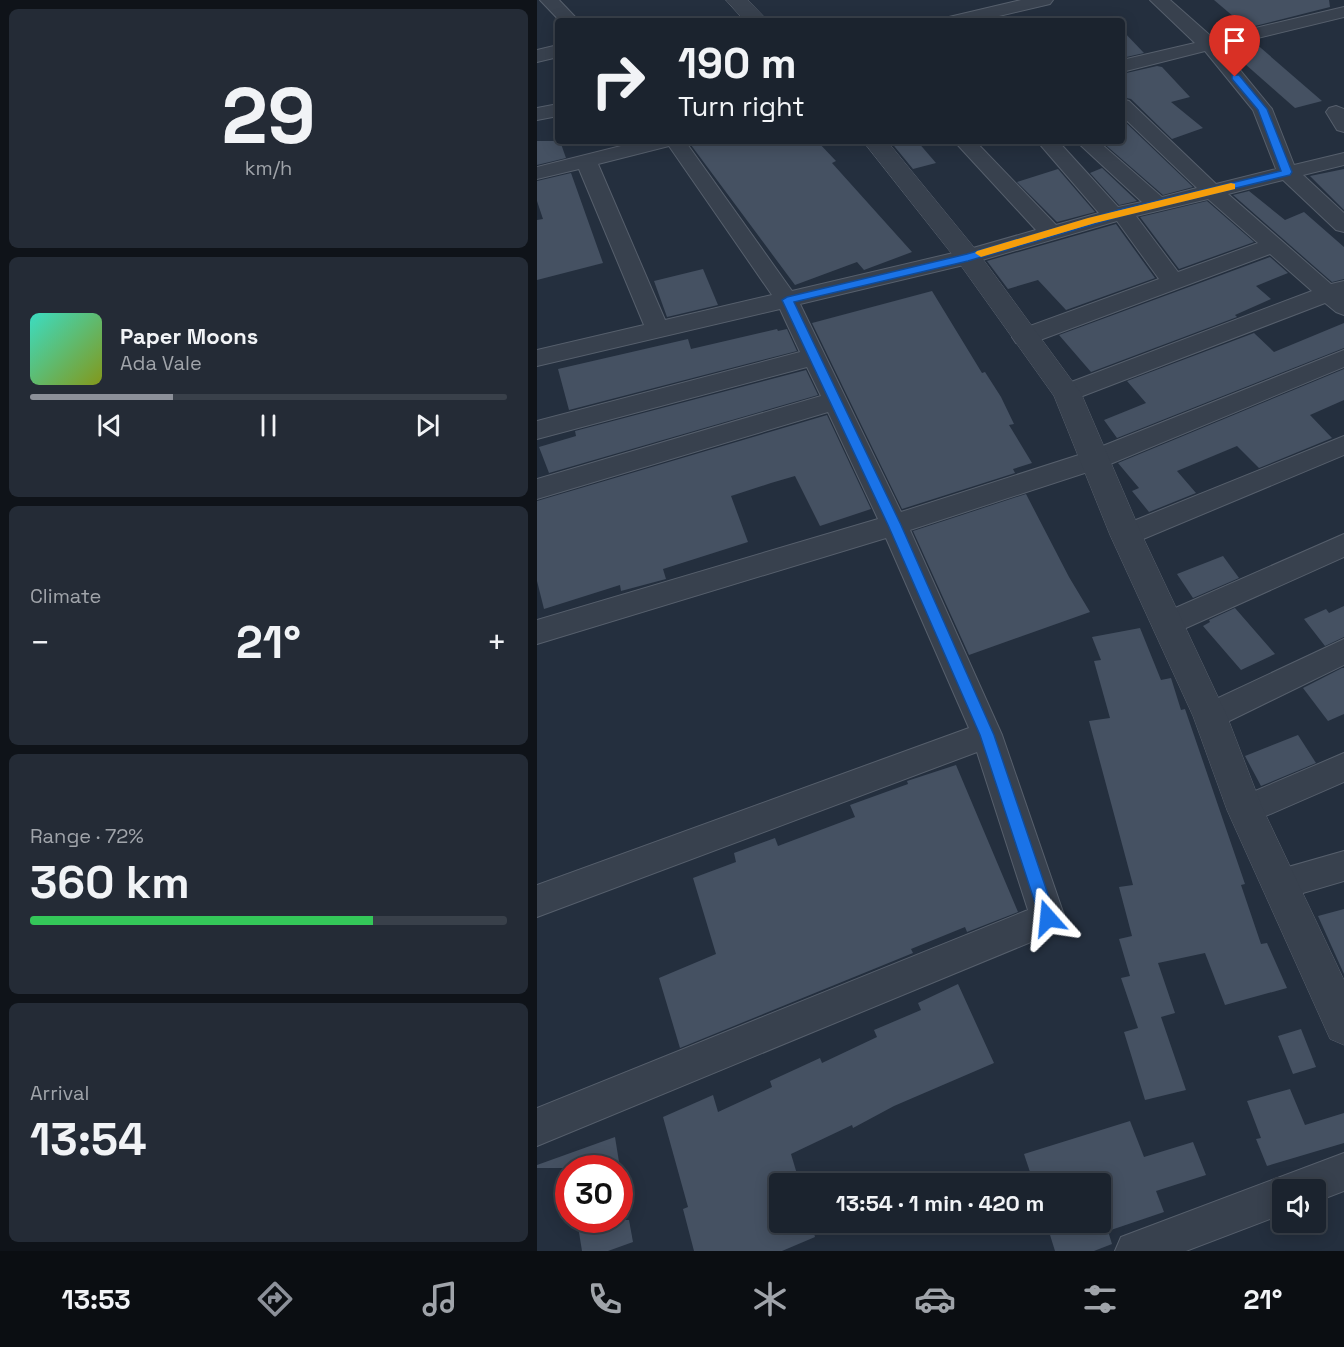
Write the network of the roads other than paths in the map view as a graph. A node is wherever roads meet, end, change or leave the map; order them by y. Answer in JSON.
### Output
{"nodes":[{"id":1,"x":549,"y":0,"type":"edge"},
{"id":2,"x":736,"y":0,"type":"edge"},
{"id":3,"x":1044,"y":0,"type":"edge"},
{"id":4,"x":1159,"y":0,"type":"edge"},
{"id":5,"x":1344,"y":12,"type":"edge"},
{"id":6,"x":567,"y":18,"type":"edge"},
{"id":7,"x":754,"y":18,"type":"edge"},
{"id":8,"x":968,"y":18,"type":"edge"},
{"id":9,"x":1209,"y":45,"type":"junction"},
{"id":10,"x":555,"y":52,"type":"edge"},
{"id":11,"x":537,"y":56,"type":"edge"},
{"id":12,"x":1125,"y":65,"type":"edge"},
{"id":13,"x":1125,"y":108,"type":"edge"},
{"id":14,"x":555,"y":111,"type":"edge"},
{"id":15,"x":537,"y":114,"type":"edge"},
{"id":16,"x":654,"y":144,"type":"edge"},
{"id":17,"x":677,"y":144,"type":"edge"},
{"id":18,"x":877,"y":144,"type":"edge"},
{"id":19,"x":967,"y":144,"type":"edge"},
{"id":20,"x":1050,"y":144,"type":"edge"},
{"id":21,"x":1089,"y":144,"type":"edge"},
{"id":22,"x":1344,"y":159,"type":"edge"},
{"id":23,"x":587,"y":160,"type":"junction"},
{"id":24,"x":1287,"y":172,"type":"junction"},
{"id":25,"x":537,"y":173,"type":"edge"},
{"id":26,"x":1212,"y":192,"type":"junction"},
{"id":27,"x":1157,"y":204,"type":"junction"},
{"id":28,"x":1117,"y":214,"type":"junction"},
{"id":29,"x":1344,"y":225,"type":"edge"},
{"id":30,"x":1050,"y":232,"type":"junction"},
{"id":31,"x":1273,"y":245,"type":"junction"},
{"id":32,"x":968,"y":257,"type":"junction"},
{"id":33,"x":1174,"y":283,"type":"junction"},
{"id":34,"x":1339,"y":296,"type":"edge"},
{"id":35,"x":787,"y":300,"type":"junction"},
{"id":36,"x":658,"y":330,"type":"junction"},
{"id":37,"x":1024,"y":337,"type":"junction"},
{"id":38,"x":813,"y":357,"type":"junction"},
{"id":39,"x":537,"y":358,"type":"edge"},
{"id":40,"x":1344,"y":358,"type":"edge"},
{"id":41,"x":1067,"y":393,"type":"junction"},
{"id":42,"x":835,"y":401,"type":"junction"},
{"id":43,"x":537,"y":429,"type":"edge"},
{"id":44,"x":1344,"y":445,"type":"edge"},
{"id":45,"x":1094,"y":460,"type":"junction"},
{"id":46,"x":537,"y":489,"type":"edge"},
{"id":47,"x":894,"y":525,"type":"junction"},
{"id":48,"x":1126,"y":535,"type":"junction"},
{"id":49,"x":1344,"y":545,"type":"edge"},
{"id":50,"x":1167,"y":624,"type":"junction"},
{"id":51,"x":537,"y":632,"type":"edge"},
{"id":52,"x":1344,"y":651,"type":"edge"},
{"id":53,"x":1210,"y":716,"type":"junction"},
{"id":54,"x":987,"y":735,"type":"junction"},
{"id":55,"x":1344,"y":767,"type":"edge"},
{"id":56,"x":1245,"y":810,"type":"junction"},
{"id":57,"x":1344,"y":866,"type":"edge"},
{"id":58,"x":1279,"y":884,"type":"junction"},
{"id":59,"x":537,"y":901,"type":"edge"},
{"id":60,"x":1333,"y":974,"type":"edge"},
{"id":61,"x":1344,"y":1025,"type":"edge"},
{"id":62,"x":538,"y":1121,"type":"edge"},
{"id":63,"x":1344,"y":1172,"type":"edge"},
{"id":64,"x":1326,"y":1179,"type":"edge"},
{"id":65,"x":1272,"y":1199,"type":"edge"},
{"id":66,"x":1135,"y":1251,"type":"edge"}],
"edges":[{"from":1,"to":6,"type":"street"},
{"from":2,"to":7,"type":"street"},
{"from":3,"to":8,"type":"street"},
{"from":4,"to":9,"type":"street"},
{"from":5,"to":9,"type":"street"},
{"from":9,"to":12,"type":"street"},
{"from":9,"to":24,"type":"street"},
{"from":10,"to":11,"type":"street"},
{"from":13,"to":26,"type":"street"},
{"from":14,"to":15,"type":"street"},
{"from":16,"to":23,"type":"street"},
{"from":17,"to":35,"type":"street"},
{"from":18,"to":32,"type":"street"},
{"from":19,"to":30,"type":"street"},
{"from":20,"to":28,"type":"street"},
{"from":21,"to":27,"type":"street"},
{"from":22,"to":24,"type":"street"},
{"from":23,"to":25,"type":"street"},
{"from":23,"to":36,"type":"street"},
{"from":24,"to":26,"type":"street"},
{"from":24,"to":29,"type":"street"},
{"from":26,"to":27,"type":"street"},
{"from":26,"to":31,"type":"street"},
{"from":27,"to":28,"type":"street"},
{"from":28,"to":30,"type":"street"},
{"from":28,"to":33,"type":"street"},
{"from":30,"to":32,"type":"street"},
{"from":31,"to":33,"type":"street"},
{"from":31,"to":34,"type":"street"},
{"from":32,"to":35,"type":"street"},
{"from":32,"to":37,"type":"street"},
{"from":33,"to":37,"type":"street"},
{"from":34,"to":41,"type":"street"},
{"from":35,"to":36,"type":"street"},
{"from":35,"to":38,"type":"street"},
{"from":36,"to":39,"type":"street"},
{"from":37,"to":41,"type":"street"},
{"from":38,"to":42,"type":"street"},
{"from":38,"to":43,"type":"street"},
{"from":40,"to":45,"type":"street"},
{"from":41,"to":45,"type":"street"},
{"from":42,"to":46,"type":"street"},
{"from":42,"to":47,"type":"street"},
{"from":44,"to":48,"type":"street"},
{"from":45,"to":47,"type":"street"},
{"from":45,"to":48,"type":"street"},
{"from":47,"to":51,"type":"street"},
{"from":47,"to":54,"type":"street"},
{"from":48,"to":50,"type":"street"},
{"from":49,"to":50,"type":"street"},
{"from":50,"to":53,"type":"street"},
{"from":52,"to":53,"type":"street"},
{"from":53,"to":56,"type":"street"},
{"from":54,"to":59,"type":"street"},
{"from":54,"to":62,"type":"street"},
{"from":55,"to":56,"type":"street"},
{"from":56,"to":58,"type":"street"},
{"from":57,"to":58,"type":"street"},
{"from":58,"to":60,"type":"street"},
{"from":60,"to":61,"type":"street"},
{"from":63,"to":64,"type":"street"},
{"from":65,"to":66,"type":"street"}]}
